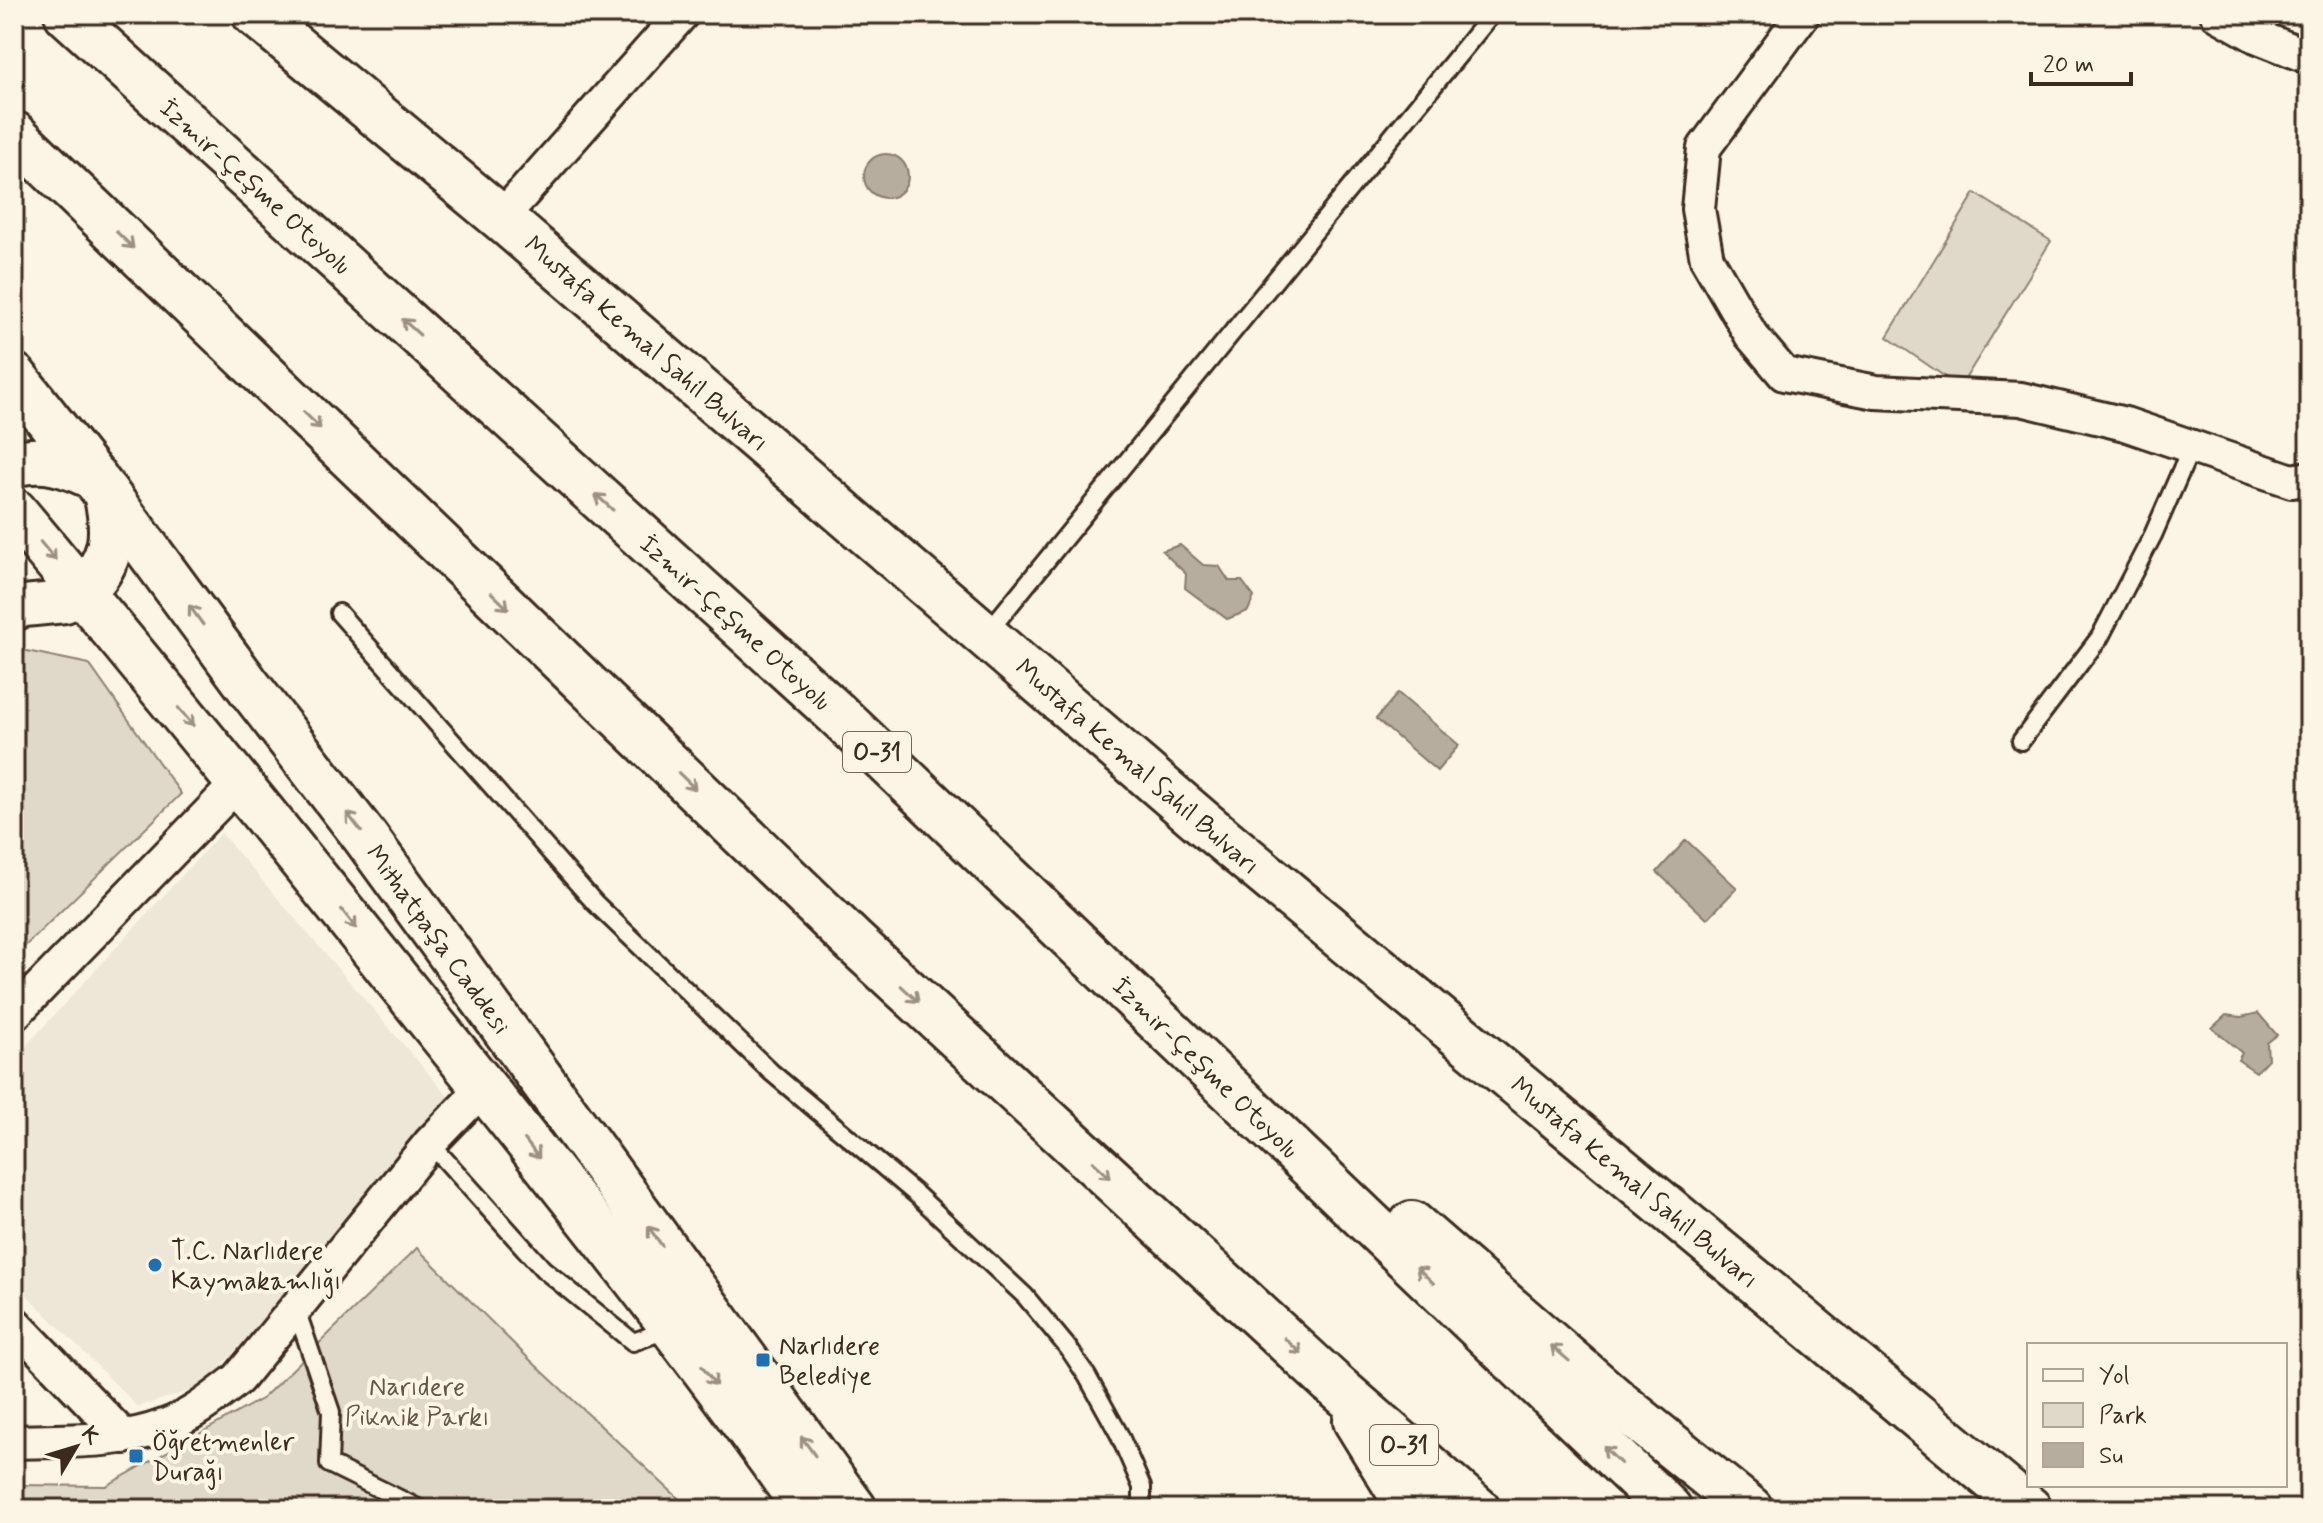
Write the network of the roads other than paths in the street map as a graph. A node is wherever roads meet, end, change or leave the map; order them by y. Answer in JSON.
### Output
{"nodes":[{"id":1,"x":67,"y":14,"type":"edge"},
{"id":2,"x":255,"y":14,"type":"edge"},
{"id":3,"x":682,"y":14,"type":"edge"},
{"id":4,"x":1492,"y":14,"type":"edge"},
{"id":5,"x":1803,"y":14,"type":"edge"},
{"id":6,"x":2217,"y":14,"type":"edge"},
{"id":7,"x":2309,"y":57,"type":"edge"},
{"id":8,"x":14,"y":134,"type":"edge"},
{"id":9,"x":501,"y":218,"type":"junction"},
{"id":10,"x":14,"y":376,"type":"edge"},
{"id":11,"x":2191,"y":448,"type":"junction"},
{"id":12,"x":14,"y":464,"type":"edge"},
{"id":13,"x":2309,"y":478,"type":"edge"},
{"id":14,"x":101,"y":486,"type":"junction"},
{"id":15,"x":14,"y":511,"type":"edge"},
{"id":16,"x":82,"y":592,"type":"junction"},
{"id":17,"x":17,"y":606,"type":"edge"},
{"id":18,"x":339,"y":613,"type":"dead end"},
{"id":19,"x":985,"y":635,"type":"junction"},
{"id":20,"x":837,"y":714,"type":"junction"},
{"id":21,"x":2021,"y":741,"type":"dead end"},
{"id":22,"x":239,"y":782,"type":"junction"},
{"id":23,"x":14,"y":1014,"type":"edge"},
{"id":24,"x":484,"y":1087,"type":"junction"},
{"id":25,"x":430,"y":1143,"type":"junction"},
{"id":26,"x":296,"y":1309,"type":"junction"},
{"id":27,"x":14,"y":1323,"type":"edge"},
{"id":28,"x":673,"y":1328,"type":"junction"},
{"id":29,"x":1331,"y":1382,"type":"junction"},
{"id":30,"x":124,"y":1437,"type":"junction"},
{"id":31,"x":14,"y":1442,"type":"edge"},
{"id":32,"x":420,"y":1509,"type":"edge"},
{"id":33,"x":806,"y":1509,"type":"edge"},
{"id":34,"x":854,"y":1509,"type":"edge"},
{"id":35,"x":1142,"y":1509,"type":"edge"},
{"id":36,"x":1417,"y":1509,"type":"edge"},
{"id":37,"x":1477,"y":1509,"type":"edge"},
{"id":38,"x":1669,"y":1509,"type":"edge"},
{"id":39,"x":1750,"y":1509,"type":"edge"},
{"id":40,"x":2029,"y":1509,"type":"edge"}],
"edges":[{"from":20,"to":1,"type":"main road","name":"İzmir-Çeşme Otoyolu","number":"O-31","one_way":true},
{"from":2,"to":9,"type":"main road","name":"Mustafa Kemal Sahil Bulvarı"},
{"from":3,"to":9,"type":"street"},
{"from":4,"to":19,"type":"lane"},
{"from":5,"to":11,"type":"street"},
{"from":6,"to":7,"type":"street"},
{"from":8,"to":29,"type":"main road","number":"O-31","one_way":true},
{"from":9,"to":19,"type":"main road","name":"Mustafa Kemal Sahil Bulvarı"},
{"from":10,"to":14,"type":"main road","name":"Mithatpaşa Caddesi"},
{"from":11,"to":13,"type":"street"},
{"from":11,"to":21,"type":"lane"},
{"from":12,"to":14,"type":"main road"},
{"from":14,"to":16,"type":"main road"},
{"from":34,"to":14,"type":"main road","name":"Mithatpaşa Caddesi","one_way":true},
{"from":15,"to":16,"type":"main road","name":"Mithatpaşa Caddesi","one_way":true},
{"from":16,"to":17,"type":"street"},
{"from":16,"to":22,"type":"main road","name":"Mithatpaşa Caddesi","one_way":true},
{"from":18,"to":35,"type":"lane"},
{"from":19,"to":40,"type":"main road","name":"Mustafa Kemal Sahil Bulvarı"},
{"from":38,"to":20,"type":"main road","name":"İzmir-Çeşme Otoyolu","number":"O-31","one_way":true},
{"from":39,"to":20,"type":"main road","one_way":true},
{"from":22,"to":23,"type":"street"},
{"from":22,"to":24,"type":"main road","name":"Mithatpaşa Caddesi","one_way":true},
{"from":24,"to":25,"type":"street"},
{"from":24,"to":28,"type":"main road","name":"Mithatpaşa Caddesi","one_way":true},
{"from":25,"to":26,"type":"street"},
{"from":25,"to":28,"type":"lane"},
{"from":26,"to":30,"type":"street"},
{"from":26,"to":32,"type":"lane"},
{"from":27,"to":30,"type":"street"},
{"from":28,"to":33,"type":"main road","name":"Mithatpaşa Caddesi","one_way":true},
{"from":29,"to":36,"type":"main road"},
{"from":29,"to":37,"type":"main road","number":"O-31"},
{"from":30,"to":31,"type":"street"}]}
